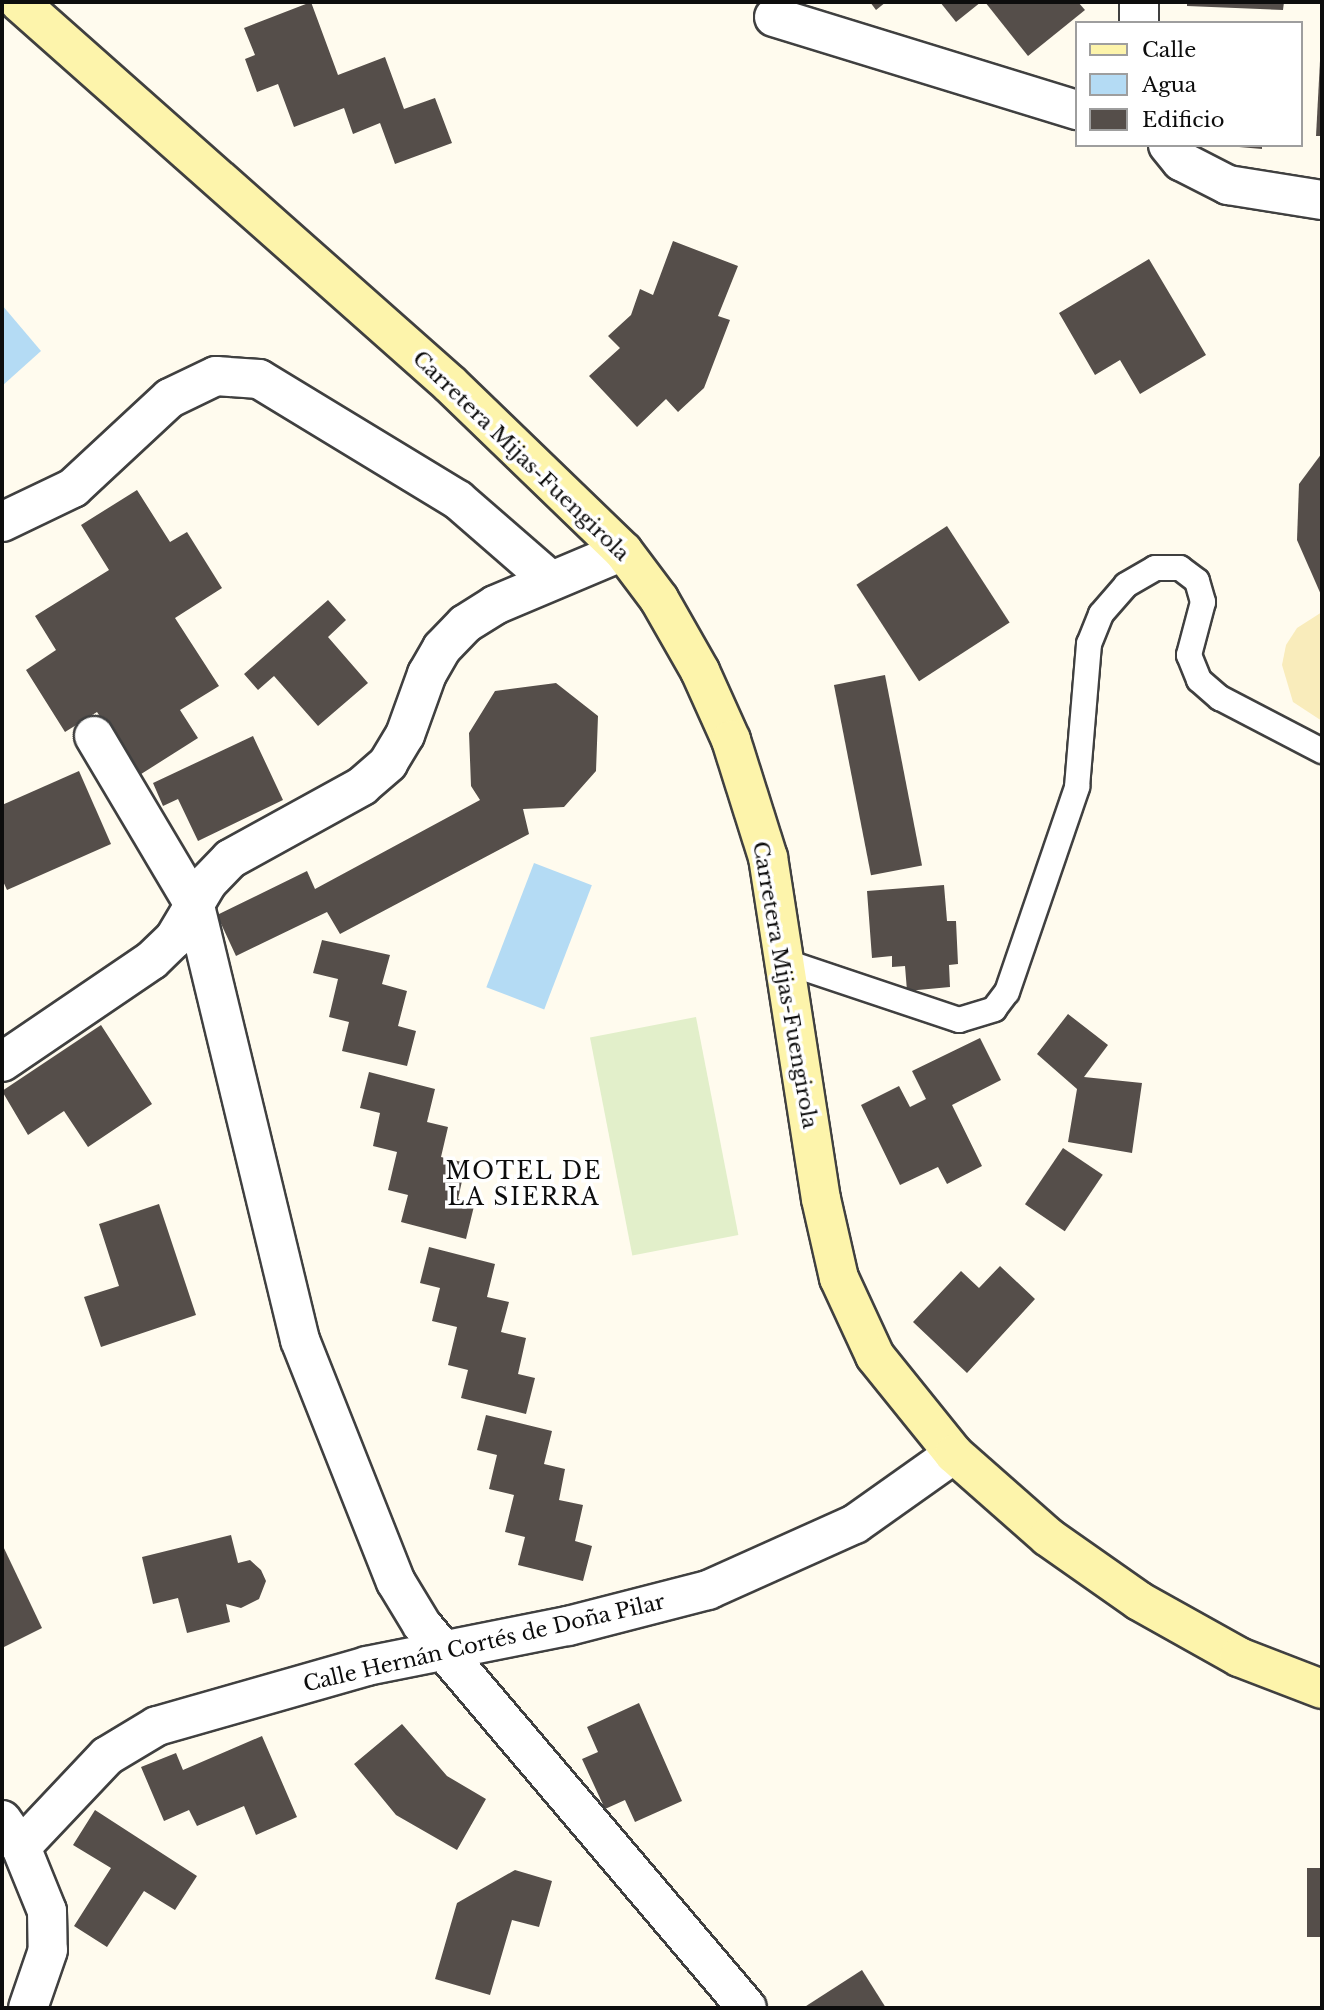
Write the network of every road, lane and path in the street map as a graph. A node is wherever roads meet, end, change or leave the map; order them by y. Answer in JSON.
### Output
{"nodes":[{"id":1,"x":19,"y":2,"type":"edge"},
{"id":2,"x":1139,"y":2,"type":"edge"},
{"id":3,"x":774,"y":17,"type":"dead end"},
{"id":4,"x":1139,"y":21,"type":"edge"},
{"id":5,"x":1076,"y":110,"type":"edge"},
{"id":6,"x":1170,"y":147,"type":"edge"},
{"id":7,"x":1322,"y":200,"type":"edge"},
{"id":8,"x":2,"y":522,"type":"edge"},
{"id":9,"x":622,"y":551,"type":"junction"},
{"id":10,"x":550,"y":580,"type":"junction"},
{"id":11,"x":94,"y":736,"type":"dead end"},
{"id":12,"x":1322,"y":751,"type":"edge"},
{"id":13,"x":195,"y":906,"type":"junction"},
{"id":14,"x":783,"y":961,"type":"junction"},
{"id":15,"x":2,"y":1062,"type":"edge"},
{"id":16,"x":954,"y":1454,"type":"junction"},
{"id":17,"x":444,"y":1651,"type":"junction"},
{"id":18,"x":1322,"y":1689,"type":"edge"},
{"id":19,"x":11,"y":1833,"type":"edge"},
{"id":20,"x":28,"y":2008,"type":"edge"},
{"id":21,"x":747,"y":2008,"type":"edge"}],
"edges":[{"from":1,"to":9,"type":"main road","name":"Carretera Mijas-Fuengirola"},
{"from":2,"to":4,"type":"street"},
{"from":3,"to":5,"type":"street"},
{"from":6,"to":7,"type":"street"},
{"from":8,"to":10,"type":"street"},
{"from":9,"to":10,"type":"street"},
{"from":9,"to":14,"type":"main road","name":"Carretera Mijas-Fuengirola"},
{"from":10,"to":13,"type":"street"},
{"from":11,"to":13,"type":"street"},
{"from":12,"to":14,"type":"lane"},
{"from":13,"to":15,"type":"street"},
{"from":13,"to":17,"type":"street"},
{"from":14,"to":16,"type":"main road","name":"Carretera Mijas-Fuengirola"},
{"from":16,"to":17,"type":"street","name":"Calle Hernán Cortés de Doña Pilar"},
{"from":16,"to":18,"type":"main road","name":"Carretera Mijas-Fuengirola"},
{"from":17,"to":19,"type":"street","name":"Calle Hernán Cortés de Doña Pilar"},
{"from":17,"to":21,"type":"street"},
{"from":19,"to":20,"type":"street"}]}
